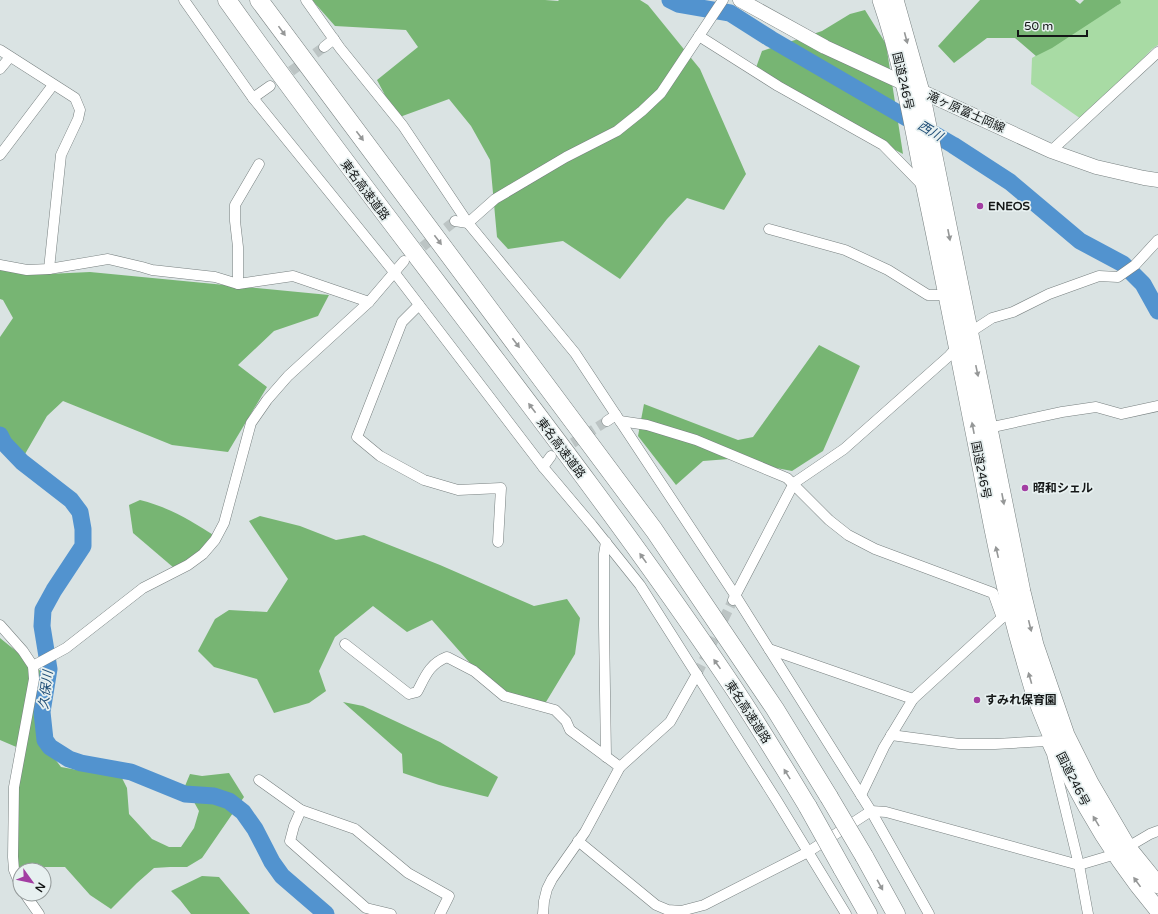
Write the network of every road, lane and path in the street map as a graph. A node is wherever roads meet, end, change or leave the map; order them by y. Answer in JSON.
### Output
{"nodes":[{"id":1,"x":184,"y":0,"type":"edge"},
{"id":2,"x":227,"y":0,"type":"edge"},
{"id":3,"x":259,"y":0,"type":"edge"},
{"id":4,"x":306,"y":0,"type":"edge"},
{"id":5,"x":740,"y":0,"type":"edge"},
{"id":6,"x":881,"y":0,"type":"edge"},
{"id":7,"x":895,"y":0,"type":"edge"},
{"id":8,"x":722,"y":2,"type":"edge"},
{"id":9,"x":701,"y":33,"type":"junction"},
{"id":10,"x":334,"y":39,"type":"junction"},
{"id":11,"x":324,"y":47,"type":"tunnel mouth"},
{"id":12,"x":0,"y":50,"type":"edge"},
{"id":13,"x":1158,"y":52,"type":"edge"},
{"id":14,"x":10,"y":57,"type":"junction"},
{"id":15,"x":0,"y":69,"type":"edge"},
{"id":16,"x":53,"y":85,"type":"junction"},
{"id":17,"x":270,"y":86,"type":"tunnel mouth"},
{"id":18,"x":913,"y":93,"type":"junction"},
{"id":19,"x":253,"y":98,"type":"junction"},
{"id":20,"x":1051,"y":151,"type":"junction"},
{"id":21,"x":0,"y":155,"type":"edge"},
{"id":22,"x":259,"y":164,"type":"dead end"},
{"id":23,"x":928,"y":165,"type":"junction"},
{"id":24,"x":1158,"y":180,"type":"edge"},
{"id":25,"x":926,"y":188,"type":"junction"},
{"id":26,"x":455,"y":221,"type":"tunnel mouth"},
{"id":27,"x":468,"y":222,"type":"junction"},
{"id":28,"x":769,"y":229,"type":"dead end"},
{"id":29,"x":1158,"y":240,"type":"edge"},
{"id":30,"x":404,"y":261,"type":"tunnel mouth"},
{"id":31,"x":0,"y":265,"type":"edge"},
{"id":32,"x":50,"y":269,"type":"junction"},
{"id":33,"x":394,"y":272,"type":"junction"},
{"id":34,"x":238,"y":284,"type":"junction"},
{"id":35,"x":947,"y":295,"type":"junction"},
{"id":36,"x":369,"y":302,"type":"junction"},
{"id":37,"x":419,"y":305,"type":"junction"},
{"id":38,"x":969,"y":333,"type":"junction"},
{"id":39,"x":958,"y":347,"type":"junction"},
{"id":40,"x":1158,"y":406,"type":"edge"},
{"id":41,"x":618,"y":418,"type":"junction"},
{"id":42,"x":607,"y":421,"type":"tunnel mouth"},
{"id":43,"x":988,"y":428,"type":"junction"},
{"id":44,"x":551,"y":456,"type":"tunnel mouth"},
{"id":45,"x":543,"y":467,"type":"junction"},
{"id":46,"x":794,"y":483,"type":"junction"},
{"id":47,"x":498,"y":542,"type":"dead end"},
{"id":48,"x":606,"y":542,"type":"junction"},
{"id":49,"x":734,"y":598,"type":"junction"},
{"id":50,"x":1006,"y":614,"type":"junction"},
{"id":51,"x":0,"y":625,"type":"edge"},
{"id":52,"x":346,"y":644,"type":"dead end"},
{"id":53,"x":769,"y":649,"type":"junction"},
{"id":54,"x":33,"y":666,"type":"junction"},
{"id":55,"x":697,"y":674,"type":"junction"},
{"id":56,"x":913,"y":699,"type":"junction"},
{"id":57,"x":891,"y":736,"type":"junction"},
{"id":58,"x":606,"y":757,"type":"junction"},
{"id":59,"x":620,"y":767,"type":"junction"},
{"id":60,"x":259,"y":780,"type":"dead end"},
{"id":61,"x":861,"y":795,"type":"junction"},
{"id":62,"x":301,"y":810,"type":"junction"},
{"id":63,"x":871,"y":811,"type":"junction"},
{"id":64,"x":1158,"y":831,"type":"edge"},
{"id":65,"x":578,"y":841,"type":"junction"},
{"id":66,"x":1122,"y":851,"type":"junction"},
{"id":67,"x":808,"y":852,"type":"junction"},
{"id":68,"x":13,"y":862,"type":"edge"},
{"id":69,"x":1079,"y":865,"type":"junction"},
{"id":70,"x":1158,"y":884,"type":"edge"},
{"id":71,"x":31,"y":902,"type":"edge"},
{"id":72,"x":1158,"y":910,"type":"edge"},
{"id":73,"x":39,"y":914,"type":"edge"},
{"id":74,"x":391,"y":914,"type":"edge"},
{"id":75,"x":440,"y":914,"type":"edge"},
{"id":76,"x":543,"y":914,"type":"edge"},
{"id":77,"x":846,"y":914,"type":"edge"},
{"id":78,"x":868,"y":914,"type":"edge"},
{"id":79,"x":896,"y":914,"type":"edge"},
{"id":80,"x":929,"y":914,"type":"edge"},
{"id":81,"x":1088,"y":914,"type":"edge"}],
"edges":[{"from":1,"to":19,"type":"street"},
{"from":78,"to":2,"type":"highway","name":"東名高速道路","one_way":true,"bridge":true},
{"from":3,"to":79,"type":"highway","name":"東名高速道路","one_way":true,"bridge":true},
{"from":4,"to":10,"type":"street"},
{"from":5,"to":18,"type":"main road","name":"滝ヶ原富士岡線"},
{"from":6,"to":18,"type":"highway","name":"国道246号"},
{"from":7,"to":18,"type":"highway","name":"国道246号","one_way":true},
{"from":8,"to":9,"type":"street"},
{"from":9,"to":25,"type":"street"},
{"from":9,"to":27,"type":"street"},
{"from":10,"to":11,"type":"street"},
{"from":10,"to":27,"type":"street"},
{"from":12,"to":14,"type":"street"},
{"from":13,"to":20,"type":"street"},
{"from":14,"to":15,"type":"street"},
{"from":14,"to":16,"type":"street"},
{"from":16,"to":21,"type":"street"},
{"from":16,"to":32,"type":"street"},
{"from":17,"to":19,"type":"street"},
{"from":18,"to":20,"type":"main road","name":"滝ヶ原富士岡線"},
{"from":18,"to":23,"type":"highway","name":"国道246号"},
{"from":19,"to":33,"type":"street"},
{"from":20,"to":24,"type":"main road","name":"滝ヶ原富士岡線"},
{"from":22,"to":34,"type":"street"},
{"from":23,"to":25,"type":"highway","name":"国道246号"},
{"from":23,"to":38,"type":"highway","name":"国道246号","one_way":true},
{"from":25,"to":35,"type":"highway","name":"国道246号"},
{"from":26,"to":27,"type":"street"},
{"from":27,"to":41,"type":"street"},
{"from":28,"to":35,"type":"street"},
{"from":29,"to":38,"type":"street"},
{"from":30,"to":33,"type":"street"},
{"from":31,"to":32,"type":"street"},
{"from":32,"to":34,"type":"street"},
{"from":33,"to":36,"type":"street"},
{"from":33,"to":37,"type":"street"},
{"from":34,"to":36,"type":"street"},
{"from":35,"to":39,"type":"highway","name":"国道246号"},
{"from":36,"to":54,"type":"street"},
{"from":37,"to":45,"type":"street"},
{"from":37,"to":47,"type":"street"},
{"from":38,"to":39,"type":"street"},
{"from":38,"to":43,"type":"highway","name":"国道246号","one_way":true},
{"from":39,"to":46,"type":"street"},
{"from":50,"to":39,"type":"highway","name":"国道246号","one_way":true},
{"from":40,"to":43,"type":"street"},
{"from":41,"to":42,"type":"street"},
{"from":41,"to":46,"type":"street"},
{"from":41,"to":49,"type":"street"},
{"from":43,"to":66,"type":"highway","name":"国道246号","one_way":true},
{"from":44,"to":45,"type":"street"},
{"from":45,"to":48,"type":"street"},
{"from":46,"to":49,"type":"street"},
{"from":46,"to":50,"type":"street"},
{"from":48,"to":55,"type":"street"},
{"from":48,"to":58,"type":"street"},
{"from":49,"to":53,"type":"street"},
{"from":50,"to":56,"type":"street"},
{"from":66,"to":50,"type":"highway","name":"国道246号","one_way":true},
{"from":51,"to":54,"type":"street"},
{"from":52,"to":58,"type":"street"},
{"from":53,"to":56,"type":"street"},
{"from":53,"to":61,"type":"street"},
{"from":54,"to":68,"type":"street"},
{"from":55,"to":59,"type":"street"},
{"from":55,"to":67,"type":"street"},
{"from":56,"to":57,"type":"street"},
{"from":57,"to":61,"type":"street"},
{"from":57,"to":69,"type":"street"},
{"from":58,"to":59,"type":"street"},
{"from":59,"to":65,"type":"street"},
{"from":60,"to":62,"type":"street"},
{"from":61,"to":63,"type":"street"},
{"from":62,"to":74,"type":"street"},
{"from":62,"to":75,"type":"street"},
{"from":63,"to":67,"type":"street"},
{"from":63,"to":69,"type":"street"},
{"from":63,"to":80,"type":"street"},
{"from":64,"to":66,"type":"street"},
{"from":65,"to":67,"type":"street"},
{"from":65,"to":76,"type":"street"},
{"from":66,"to":69,"type":"street"},
{"from":66,"to":70,"type":"highway","name":"国道246号"},
{"from":72,"to":66,"type":"highway","name":"国道246号","one_way":true},
{"from":67,"to":77,"type":"street"},
{"from":69,"to":81,"type":"street"},
{"from":71,"to":73,"type":"street"}]}
